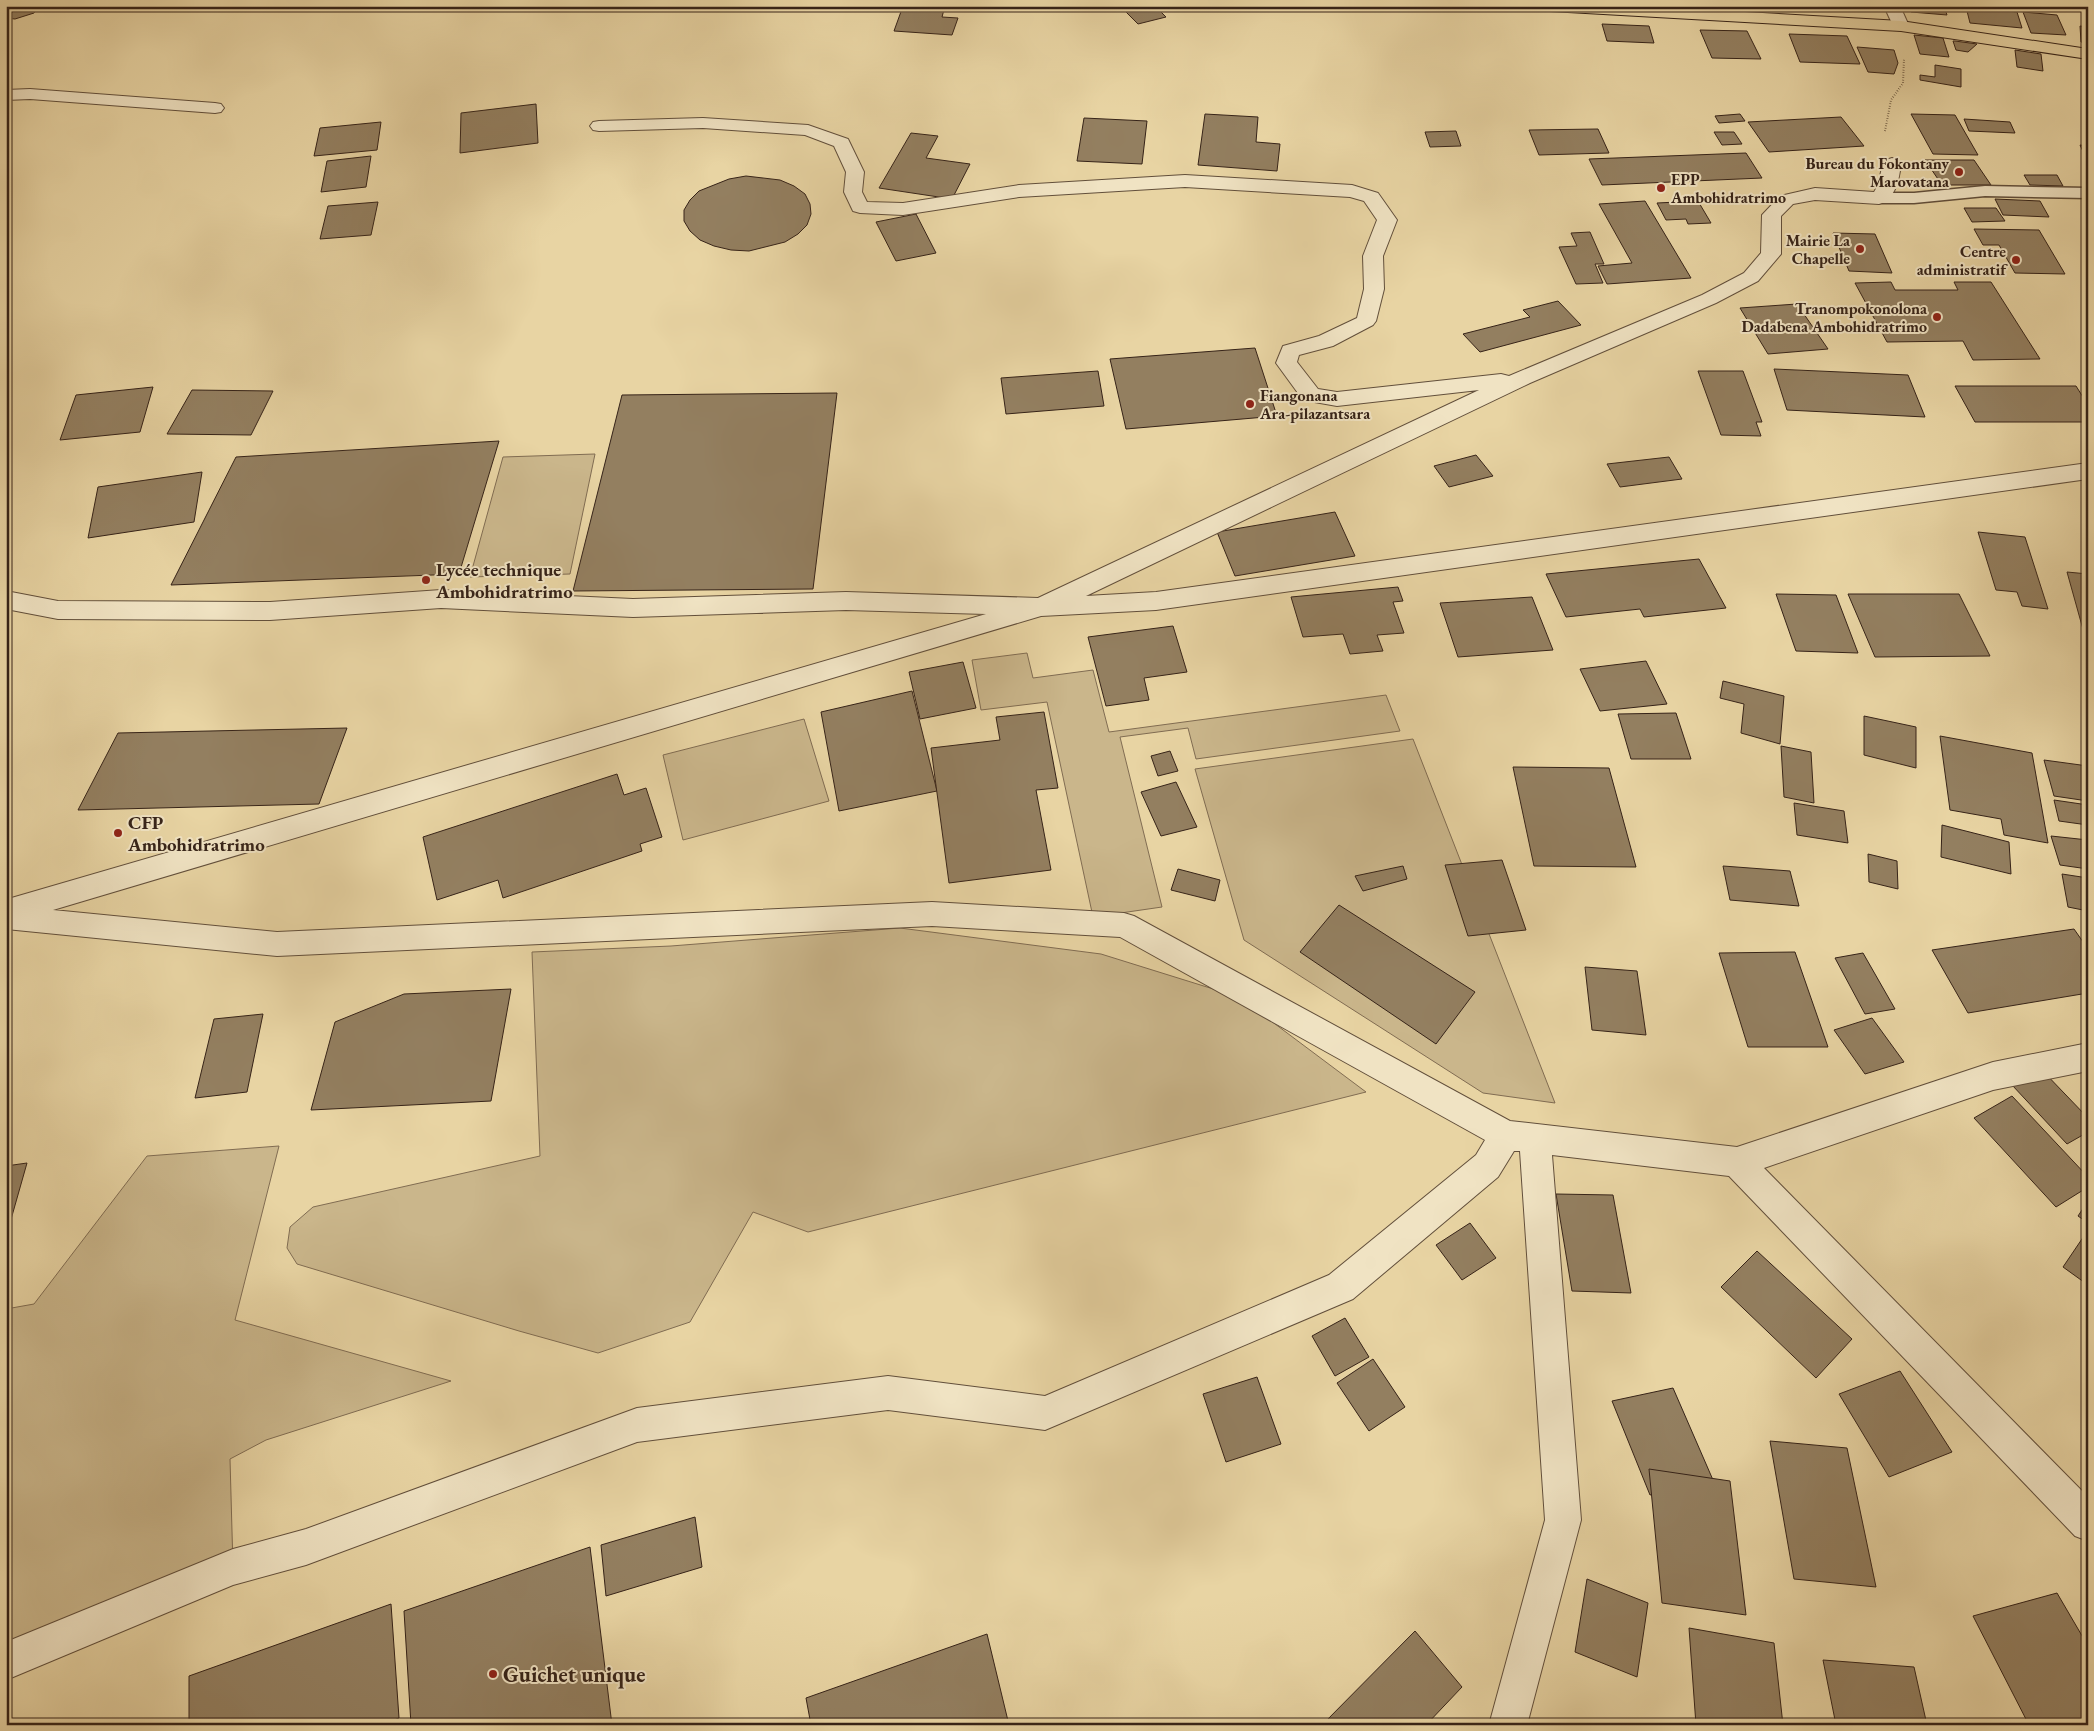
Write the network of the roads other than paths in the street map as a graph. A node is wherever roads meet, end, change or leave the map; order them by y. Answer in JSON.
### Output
{"nodes":[{"id":1,"x":1550,"y":6,"type":"edge"},
{"id":2,"x":1892,"y":6,"type":"edge"},
{"id":3,"x":1901,"y":26,"type":"junction"},
{"id":4,"x":2088,"y":54,"type":"edge"},
{"id":5,"x":6,"y":95,"type":"edge"},
{"id":6,"x":215,"y":108,"type":"dead end"},
{"id":7,"x":599,"y":126,"type":"dead end"},
{"id":8,"x":1892,"y":164,"type":"road end"},
{"id":9,"x":2088,"y":193,"type":"edge"},
{"id":10,"x":1880,"y":198,"type":"junction"},
{"id":11,"x":1523,"y":378,"type":"junction"},
{"id":12,"x":2088,"y":471,"type":"edge"},
{"id":13,"x":6,"y":600,"type":"edge"},
{"id":14,"x":1040,"y":606,"type":"junction"},
{"id":15,"x":6,"y":912,"type":"edge"},
{"id":16,"x":6,"y":917,"type":"edge"},
{"id":17,"x":2088,"y":1057,"type":"edge"},
{"id":18,"x":1520,"y":1136,"type":"junction"},
{"id":19,"x":1736,"y":1162,"type":"junction"},
{"id":20,"x":2088,"y":1523,"type":"edge"},
{"id":21,"x":6,"y":1661,"type":"edge"},
{"id":22,"x":1508,"y":1725,"type":"edge"}],
"edges":[{"from":1,"to":3,"type":"main road"},
{"from":2,"to":3,"type":"street"},
{"from":3,"to":4,"type":"main road"},
{"from":5,"to":6,"type":"street"},
{"from":7,"to":11,"type":"street"},
{"from":8,"to":10,"type":"street"},
{"from":9,"to":10,"type":"lane"},
{"from":10,"to":11,"type":"street"},
{"from":11,"to":14,"type":"street"},
{"from":12,"to":14,"type":"street"},
{"from":13,"to":14,"type":"street"},
{"from":14,"to":15,"type":"street"},
{"from":16,"to":18,"type":"street"},
{"from":17,"to":19,"type":"street"},
{"from":18,"to":19,"type":"street"},
{"from":18,"to":21,"type":"street"},
{"from":18,"to":22,"type":"street"},
{"from":19,"to":20,"type":"street"}]}
